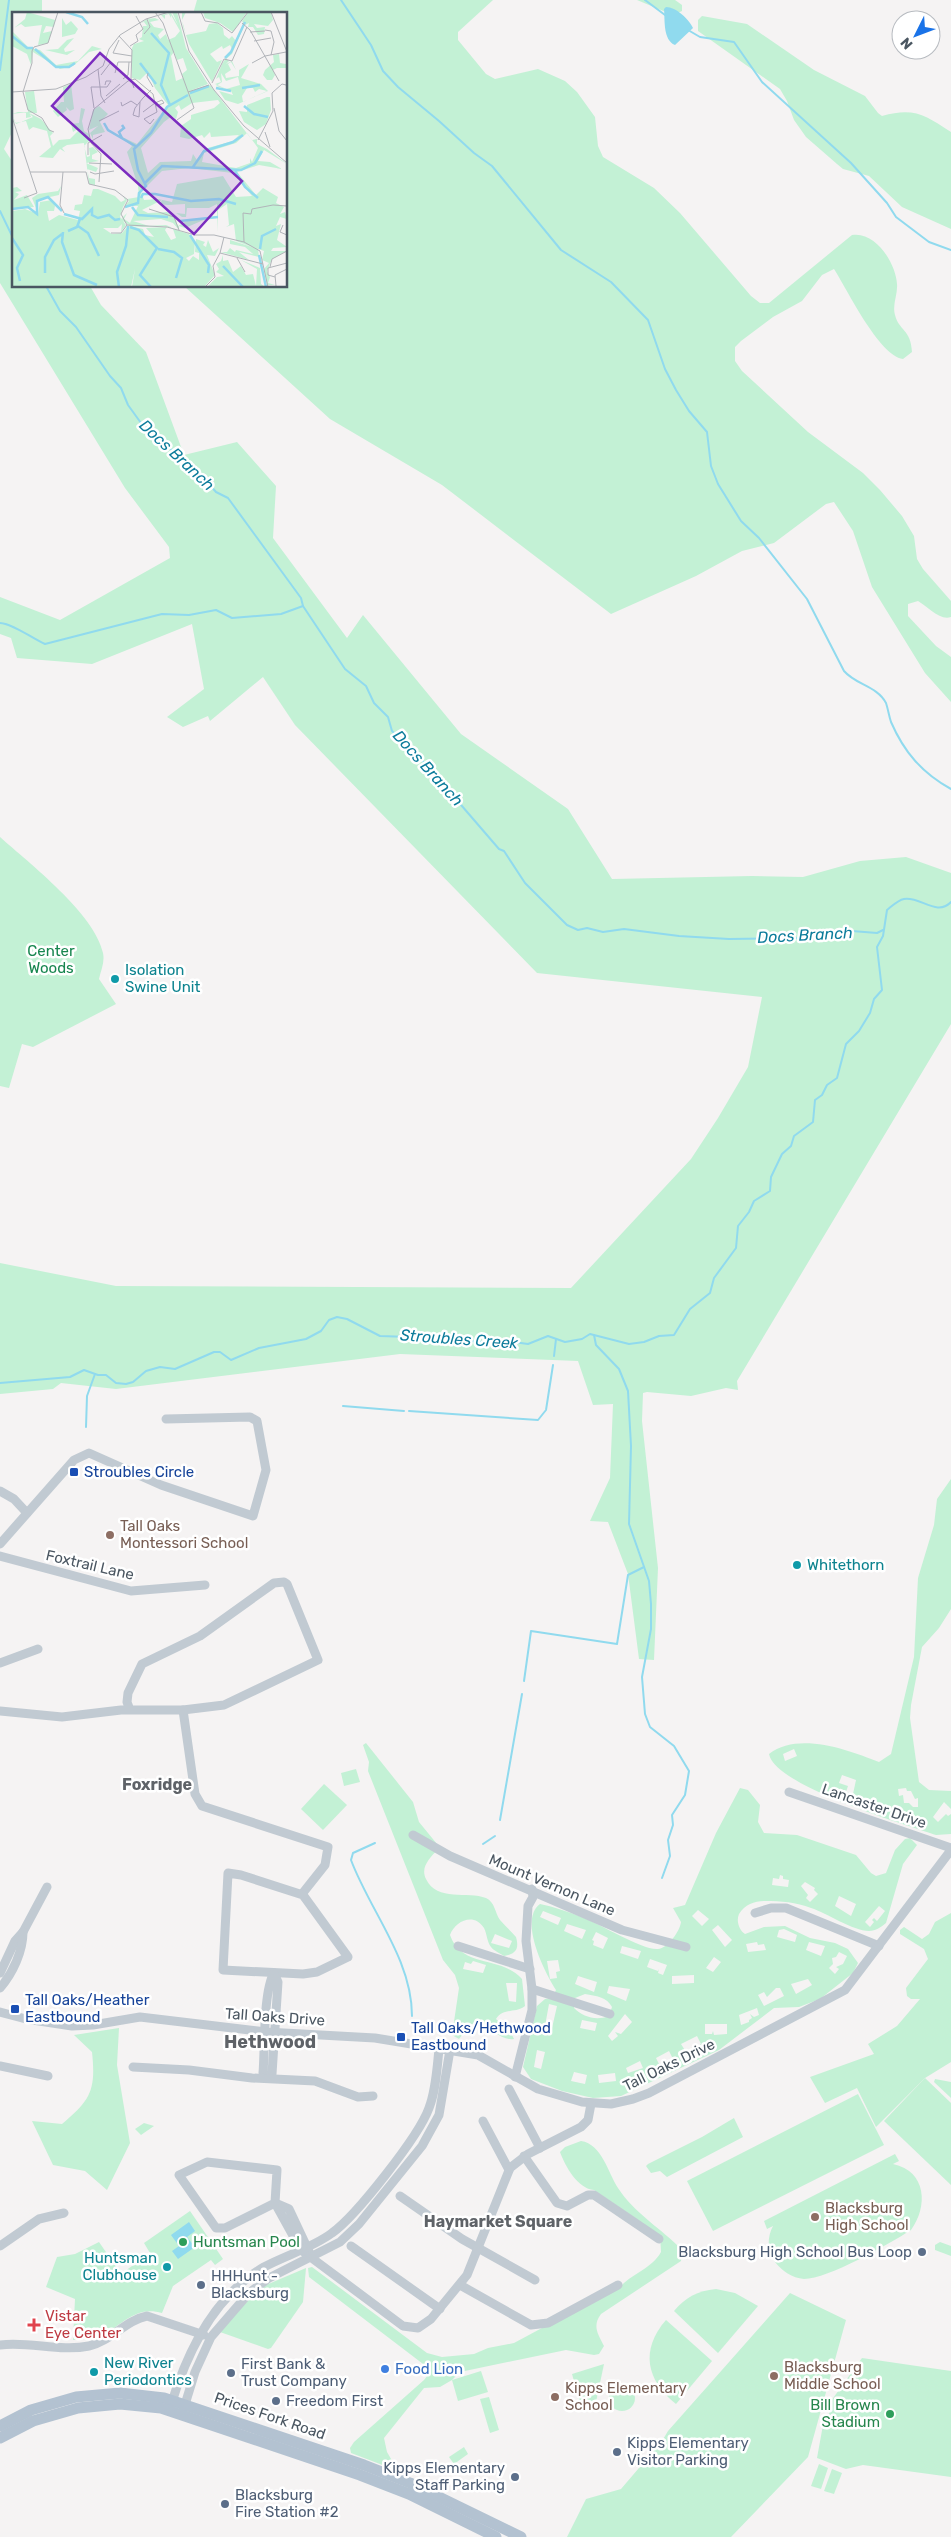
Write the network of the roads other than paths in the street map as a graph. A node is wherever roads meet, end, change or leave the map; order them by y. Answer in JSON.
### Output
{"nodes":[{"id":1,"x":166,"y":1419,"type":"dead end"},
{"id":2,"x":0,"y":1491,"type":"edge"},
{"id":3,"x":27,"y":1513,"type":"junction"},
{"id":4,"x":0,"y":1544,"type":"edge"},
{"id":5,"x":0,"y":1556,"type":"edge"},
{"id":6,"x":205,"y":1584,"type":"dead end"},
{"id":7,"x":38,"y":1649,"type":"dead end"},
{"id":8,"x":0,"y":1663,"type":"edge"},
{"id":9,"x":130,"y":1710,"type":"junction"},
{"id":10,"x":183,"y":1710,"type":"junction"},
{"id":11,"x":0,"y":1711,"type":"edge"},
{"id":12,"x":788,"y":1792,"type":"dead end"},
{"id":13,"x":413,"y":1835,"type":"dead end"},
{"id":14,"x":951,"y":1849,"type":"edge"},
{"id":15,"x":47,"y":1888,"type":"dead end"},
{"id":16,"x":532,"y":1889,"type":"junction"},
{"id":17,"x":302,"y":1894,"type":"junction"},
{"id":18,"x":755,"y":1913,"type":"dead end"},
{"id":19,"x":23,"y":1932,"type":"junction"},
{"id":20,"x":458,"y":1946,"type":"dead end"},
{"id":21,"x":880,"y":1946,"type":"junction"},
{"id":22,"x":686,"y":1948,"type":"dead end"},
{"id":23,"x":530,"y":1969,"type":"junction"},
{"id":24,"x":0,"y":1973,"type":"edge"},
{"id":25,"x":274,"y":1973,"type":"junction"},
{"id":26,"x":0,"y":1988,"type":"edge"},
{"id":27,"x":532,"y":1988,"type":"junction"},
{"id":28,"x":0,"y":2012,"type":"edge"},
{"id":29,"x":610,"y":2014,"type":"dead end"},
{"id":30,"x":270,"y":2032,"type":"junction"},
{"id":31,"x":439,"y":2049,"type":"junction"},
{"id":32,"x":450,"y":2050,"type":"junction"},
{"id":33,"x":0,"y":2066,"type":"edge"},
{"id":34,"x":133,"y":2067,"type":"dead end"},
{"id":35,"x":48,"y":2076,"type":"dead end"},
{"id":36,"x":515,"y":2077,"type":"junction"},
{"id":37,"x":268,"y":2078,"type":"junction"},
{"id":38,"x":509,"y":2089,"type":"dead end"},
{"id":39,"x":373,"y":2096,"type":"dead end"},
{"id":40,"x":591,"y":2104,"type":"junction"},
{"id":41,"x":483,"y":2121,"type":"dead end"},
{"id":42,"x":540,"y":2148,"type":"junction"},
{"id":43,"x":524,"y":2156,"type":"junction"},
{"id":44,"x":509,"y":2170,"type":"junction"},
{"id":45,"x":400,"y":2196,"type":"dead end"},
{"id":46,"x":275,"y":2203,"type":"junction"},
{"id":47,"x":64,"y":2213,"type":"dead end"},
{"id":48,"x":659,"y":2239,"type":"dead end"},
{"id":49,"x":0,"y":2246,"type":"edge"},
{"id":50,"x":351,"y":2246,"type":"dead end"},
{"id":51,"x":304,"y":2248,"type":"junction"},
{"id":52,"x":477,"y":2248,"type":"junction"},
{"id":53,"x":312,"y":2258,"type":"junction"},
{"id":54,"x":535,"y":2280,"type":"dead end"},
{"id":55,"x":460,"y":2285,"type":"junction"},
{"id":56,"x":618,"y":2285,"type":"dead end"},
{"id":57,"x":440,"y":2309,"type":"junction"},
{"id":58,"x":200,"y":2333,"type":"junction"},
{"id":59,"x":211,"y":2337,"type":"junction"},
{"id":60,"x":0,"y":2345,"type":"edge"},
{"id":61,"x":171,"y":2405,"type":"junction"},
{"id":62,"x":184,"y":2408,"type":"junction"},
{"id":63,"x":0,"y":2426,"type":"edge"},
{"id":64,"x":0,"y":2438,"type":"edge"},
{"id":65,"x":496,"y":2537,"type":"edge"},
{"id":66,"x":521,"y":2537,"type":"edge"}],
"edges":[{"from":1,"to":3,"type":"street"},
{"from":2,"to":3,"type":"street"},
{"from":3,"to":4,"type":"street"},
{"from":5,"to":6,"type":"street","name":"Foxtrail Lane"},
{"from":7,"to":8,"type":"street"},
{"from":9,"to":10,"type":"street"},
{"from":9,"to":10,"type":"street"},
{"from":9,"to":11,"type":"street"},
{"from":10,"to":17,"type":"street"},
{"from":12,"to":14,"type":"street","name":"Lancaster Drive"},
{"from":13,"to":16,"type":"street","name":"Mount Vernon Lane"},
{"from":14,"to":21,"type":"street","name":"Tall Oaks Drive"},
{"from":15,"to":19,"type":"street"},
{"from":16,"to":22,"type":"street","name":"Mount Vernon Lane"},
{"from":16,"to":23,"type":"street"},
{"from":17,"to":25,"type":"street"},
{"from":17,"to":25,"type":"street"},
{"from":18,"to":21,"type":"street"},
{"from":19,"to":24,"type":"street"},
{"from":19,"to":26,"type":"street"},
{"from":20,"to":23,"type":"street"},
{"from":21,"to":40,"type":"street","name":"Tall Oaks Drive"},
{"from":23,"to":27,"type":"street"},
{"from":25,"to":30,"type":"street"},
{"from":27,"to":29,"type":"street"},
{"from":27,"to":36,"type":"street"},
{"from":28,"to":30,"type":"street","name":"Tall Oaks Drive"},
{"from":30,"to":31,"type":"street","name":"Tall Oaks Drive"},
{"from":30,"to":37,"type":"street"},
{"from":31,"to":32,"type":"street","name":"Tall Oaks Drive"},
{"from":31,"to":51,"type":"street"},
{"from":32,"to":36,"type":"street","name":"Tall Oaks Drive"},
{"from":32,"to":53,"type":"street"},
{"from":33,"to":35,"type":"street"},
{"from":34,"to":37,"type":"street"},
{"from":36,"to":40,"type":"street","name":"Tall Oaks Drive"},
{"from":37,"to":39,"type":"street"},
{"from":38,"to":42,"type":"street"},
{"from":40,"to":42,"type":"street"},
{"from":41,"to":44,"type":"street"},
{"from":42,"to":43,"type":"street"},
{"from":43,"to":44,"type":"street"},
{"from":43,"to":48,"type":"street"},
{"from":44,"to":52,"type":"street"},
{"from":45,"to":52,"type":"street"},
{"from":46,"to":46,"type":"street"},
{"from":46,"to":51,"type":"street"},
{"from":47,"to":49,"type":"street"},
{"from":50,"to":57,"type":"street"},
{"from":51,"to":53,"type":"street"},
{"from":51,"to":58,"type":"street"},
{"from":52,"to":54,"type":"street"},
{"from":52,"to":55,"type":"street"},
{"from":53,"to":57,"type":"street"},
{"from":53,"to":59,"type":"street"},
{"from":55,"to":56,"type":"street"},
{"from":55,"to":57,"type":"street"},
{"from":58,"to":59,"type":"street"},
{"from":58,"to":60,"type":"street"},
{"from":58,"to":61,"type":"street"},
{"from":59,"to":62,"type":"street"},
{"from":61,"to":62,"type":"main road","name":"Prices Fork Road"},
{"from":61,"to":63,"type":"main road","name":"Prices Fork Road"},
{"from":61,"to":64,"type":"main road","name":"Prices Fork Road"},
{"from":62,"to":65,"type":"main road","name":"Prices Fork Road"},
{"from":62,"to":66,"type":"main road","name":"Prices Fork Road"}]}
